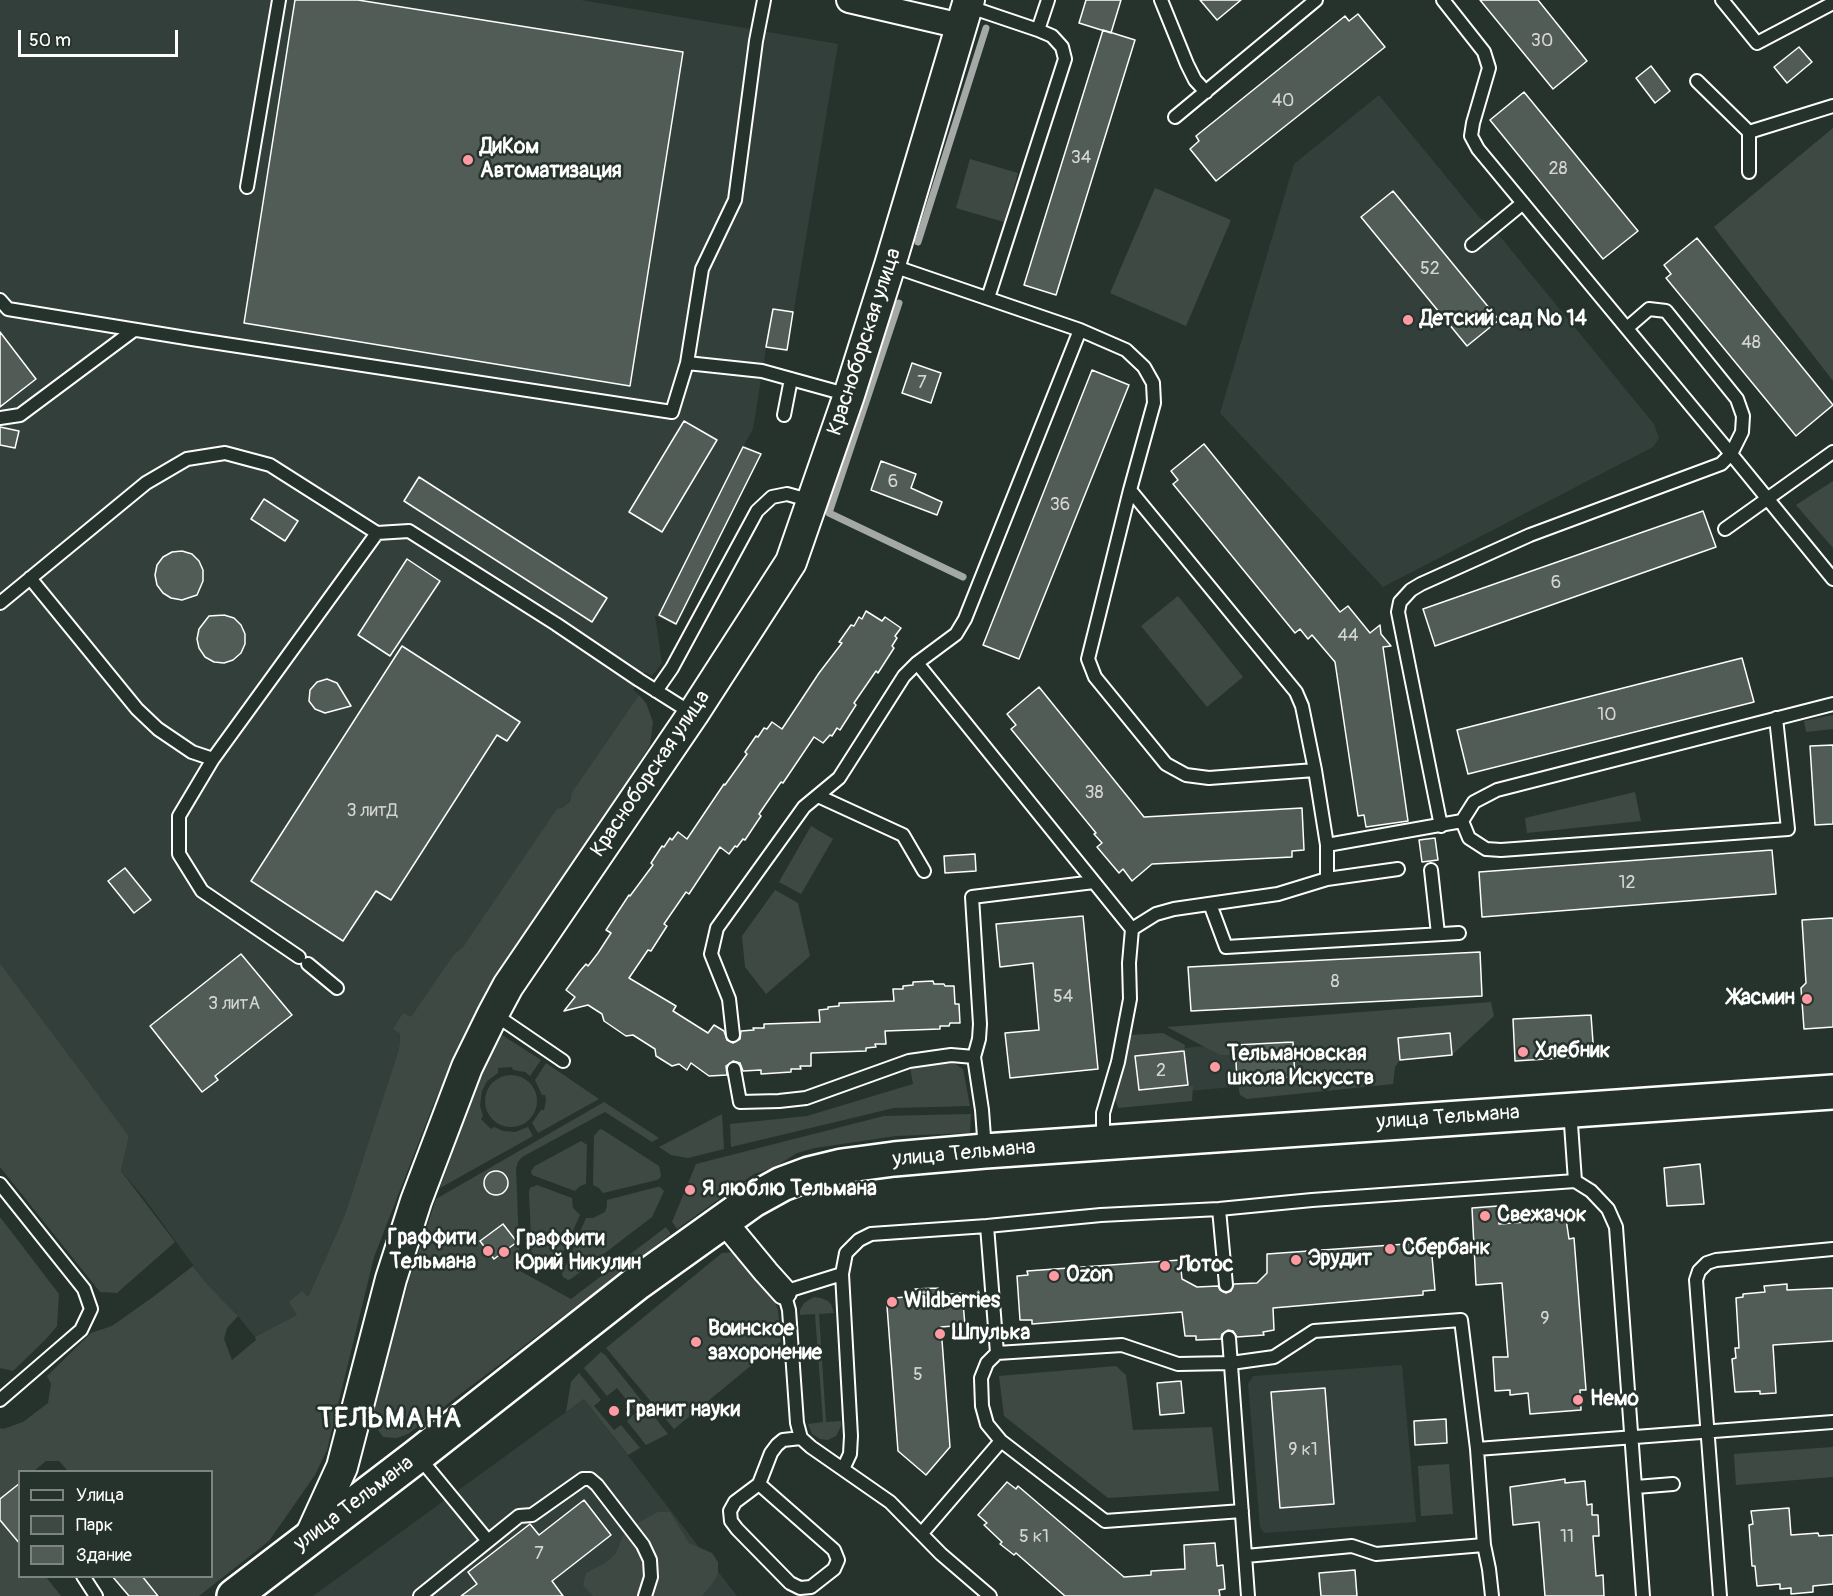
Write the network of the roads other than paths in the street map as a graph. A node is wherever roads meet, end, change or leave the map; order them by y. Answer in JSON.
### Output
{"nodes":[{"id":1,"x":279,"y":0,"type":"edge"},
{"id":2,"x":764,"y":0,"type":"edge"},
{"id":3,"x":849,"y":0,"type":"edge"},
{"id":4,"x":1048,"y":0,"type":"edge"},
{"id":5,"x":1161,"y":0,"type":"edge"},
{"id":6,"x":1316,"y":0,"type":"edge"},
{"id":7,"x":1443,"y":0,"type":"edge"},
{"id":8,"x":1722,"y":0,"type":"edge"},
{"id":9,"x":1833,"y":3,"type":"edge"},
{"id":10,"x":966,"y":11,"type":"edge"},
{"id":11,"x":1038,"y":30,"type":"junction"},
{"id":12,"x":1697,"y":81,"type":"dead end"},
{"id":13,"x":1206,"y":92,"type":"junction"},
{"id":14,"x":1833,"y":106,"type":"edge"},
{"id":15,"x":1175,"y":117,"type":"dead end"},
{"id":16,"x":1749,"y":132,"type":"junction"},
{"id":17,"x":1749,"y":172,"type":"dead end"},
{"id":18,"x":247,"y":187,"type":"dead end"},
{"id":19,"x":1523,"y":203,"type":"junction"},
{"id":20,"x":1472,"y":245,"type":"dead end"},
{"id":21,"x":890,"y":265,"type":"junction"},
{"id":22,"x":988,"y":298,"type":"junction"},
{"id":23,"x":0,"y":300,"type":"edge"},
{"id":24,"x":1627,"y":328,"type":"junction"},
{"id":25,"x":134,"y":330,"type":"junction"},
{"id":26,"x":1080,"y":330,"type":"junction"},
{"id":27,"x":687,"y":363,"type":"junction"},
{"id":28,"x":791,"y":379,"type":"junction"},
{"id":29,"x":849,"y":395,"type":"junction"},
{"id":30,"x":784,"y":415,"type":"dead end"},
{"id":31,"x":0,"y":418,"type":"edge"},
{"id":32,"x":1833,"y":452,"type":"edge"},
{"id":33,"x":1731,"y":454,"type":"junction"},
{"id":34,"x":1130,"y":490,"type":"junction"},
{"id":35,"x":1767,"y":498,"type":"junction"},
{"id":36,"x":812,"y":501,"type":"junction"},
{"id":37,"x":1725,"y":529,"type":"dead end"},
{"id":38,"x":377,"y":533,"type":"junction"},
{"id":39,"x":30,"y":578,"type":"junction"},
{"id":40,"x":1833,"y":579,"type":"edge"},
{"id":41,"x":0,"y":603,"type":"edge"},
{"id":42,"x":917,"y":663,"type":"junction"},
{"id":43,"x":656,"y":691,"type":"junction"},
{"id":44,"x":1833,"y":704,"type":"edge"},
{"id":45,"x":693,"y":714,"type":"junction"},
{"id":46,"x":1776,"y":718,"type":"junction"},
{"id":47,"x":213,"y":759,"type":"junction"},
{"id":48,"x":1315,"y":770,"type":"junction"},
{"id":49,"x":818,"y":796,"type":"junction"},
{"id":50,"x":1462,"y":821,"type":"junction"},
{"id":51,"x":1441,"y":826,"type":"junction"},
{"id":52,"x":1327,"y":845,"type":"junction"},
{"id":53,"x":1398,"y":869,"type":"dead end"},
{"id":54,"x":1431,"y":870,"type":"dead end"},
{"id":55,"x":924,"y":871,"type":"dead end"},
{"id":56,"x":1327,"y":879,"type":"junction"},
{"id":57,"x":1094,"y":882,"type":"junction"},
{"id":58,"x":1210,"y":904,"type":"junction"},
{"id":59,"x":1132,"y":929,"type":"junction"},
{"id":60,"x":1459,"y":933,"type":"dead end"},
{"id":61,"x":1438,"y":934,"type":"junction"},
{"id":62,"x":337,"y":988,"type":"dead end"},
{"id":63,"x":493,"y":1014,"type":"junction"},
{"id":64,"x":733,"y":1035,"type":"dead end"},
{"id":65,"x":974,"y":1057,"type":"junction"},
{"id":66,"x":563,"y":1061,"type":"dead end"},
{"id":67,"x":734,"y":1069,"type":"dead end"},
{"id":68,"x":1833,"y":1092,"type":"edge"},
{"id":69,"x":1570,"y":1110,"type":"junction"},
{"id":70,"x":1103,"y":1142,"type":"junction"},
{"id":71,"x":985,"y":1151,"type":"junction"},
{"id":72,"x":1575,"y":1181,"type":"junction"},
{"id":73,"x":0,"y":1184,"type":"edge"},
{"id":74,"x":1219,"y":1209,"type":"junction"},
{"id":75,"x":723,"y":1221,"type":"junction"},
{"id":76,"x":987,"y":1226,"type":"junction"},
{"id":77,"x":1833,"y":1249,"type":"edge"},
{"id":78,"x":842,"y":1274,"type":"junction"},
{"id":79,"x":1226,"y":1285,"type":"dead end"},
{"id":80,"x":784,"y":1292,"type":"junction"},
{"id":81,"x":1229,"y":1338,"type":"dead end"},
{"id":82,"x":997,"y":1353,"type":"junction"},
{"id":83,"x":1231,"y":1363,"type":"junction"},
{"id":84,"x":0,"y":1400,"type":"edge"},
{"id":85,"x":1833,"y":1422,"type":"edge"},
{"id":86,"x":1708,"y":1431,"type":"junction"},
{"id":87,"x":1633,"y":1437,"type":"junction"},
{"id":88,"x":801,"y":1438,"type":"junction"},
{"id":89,"x":1002,"y":1441,"type":"junction"},
{"id":90,"x":1478,"y":1449,"type":"junction"},
{"id":91,"x":417,"y":1456,"type":"junction"},
{"id":92,"x":843,"y":1469,"type":"junction"},
{"id":93,"x":759,"y":1484,"type":"junction"},
{"id":94,"x":1673,"y":1484,"type":"dead end"},
{"id":95,"x":1636,"y":1487,"type":"junction"},
{"id":96,"x":1242,"y":1511,"type":"junction"},
{"id":97,"x":921,"y":1533,"type":"junction"},
{"id":98,"x":310,"y":1537,"type":"junction"},
{"id":99,"x":488,"y":1541,"type":"junction"},
{"id":100,"x":1484,"y":1545,"type":"junction"},
{"id":101,"x":1246,"y":1556,"type":"junction"},
{"id":102,"x":84,"y":1578,"type":"edge"},
{"id":103,"x":96,"y":1596,"type":"edge"},
{"id":104,"x":234,"y":1596,"type":"edge"},
{"id":105,"x":420,"y":1596,"type":"edge"},
{"id":106,"x":645,"y":1596,"type":"edge"},
{"id":107,"x":990,"y":1596,"type":"edge"},
{"id":108,"x":1248,"y":1596,"type":"edge"},
{"id":109,"x":1492,"y":1596,"type":"edge"},
{"id":110,"x":1643,"y":1596,"type":"edge"},
{"id":111,"x":1720,"y":1596,"type":"edge"}],
"edges":[{"from":1,"to":18,"type":"lane"},
{"from":2,"to":27,"type":"lane"},
{"from":3,"to":10,"type":"street"},
{"from":4,"to":11,"type":"lane"},
{"from":5,"to":13,"type":"lane"},
{"from":6,"to":13,"type":"lane"},
{"from":7,"to":19,"type":"lane"},
{"from":8,"to":9,"type":"lane"},
{"from":10,"to":11,"type":"lane"},
{"from":10,"to":21,"type":"street","name":"Красноборская улица"},
{"from":11,"to":22,"type":"lane"},
{"from":12,"to":16,"type":"lane"},
{"from":13,"to":15,"type":"lane"},
{"from":14,"to":16,"type":"lane"},
{"from":16,"to":17,"type":"lane"},
{"from":19,"to":20,"type":"lane"},
{"from":19,"to":24,"type":"lane"},
{"from":21,"to":22,"type":"lane"},
{"from":21,"to":29,"type":"street","name":"Красноборская улица"},
{"from":22,"to":26,"type":"lane"},
{"from":23,"to":25,"type":"lane"},
{"from":24,"to":33,"type":"lane"},
{"from":24,"to":33,"type":"lane"},
{"from":25,"to":27,"type":"lane"},
{"from":25,"to":31,"type":"lane"},
{"from":26,"to":34,"type":"lane"},
{"from":26,"to":42,"type":"lane"},
{"from":27,"to":28,"type":"lane"},
{"from":28,"to":29,"type":"lane"},
{"from":28,"to":30,"type":"lane"},
{"from":29,"to":36,"type":"street","name":"Красноборская улица"},
{"from":32,"to":35,"type":"lane"},
{"from":33,"to":35,"type":"lane"},
{"from":33,"to":51,"type":"lane"},
{"from":34,"to":48,"type":"lane"},
{"from":34,"to":48,"type":"lane"},
{"from":35,"to":37,"type":"lane"},
{"from":35,"to":40,"type":"lane"},
{"from":36,"to":43,"type":"lane"},
{"from":36,"to":45,"type":"street","name":"Красноборская улица"},
{"from":38,"to":39,"type":"lane"},
{"from":38,"to":43,"type":"lane"},
{"from":38,"to":47,"type":"lane"},
{"from":39,"to":41,"type":"lane"},
{"from":39,"to":47,"type":"lane"},
{"from":42,"to":49,"type":"lane"},
{"from":42,"to":57,"type":"lane"},
{"from":43,"to":45,"type":"lane"},
{"from":44,"to":46,"type":"lane"},
{"from":45,"to":63,"type":"street","name":"Красноборская улица"},
{"from":46,"to":50,"type":"lane"},
{"from":46,"to":50,"type":"lane"},
{"from":47,"to":62,"type":"lane"},
{"from":48,"to":52,"type":"lane"},
{"from":49,"to":55,"type":"lane"},
{"from":49,"to":64,"type":"lane"},
{"from":50,"to":51,"type":"lane"},
{"from":51,"to":52,"type":"lane"},
{"from":52,"to":56,"type":"lane"},
{"from":53,"to":56,"type":"lane"},
{"from":54,"to":61,"type":"lane"},
{"from":56,"to":58,"type":"lane"},
{"from":57,"to":59,"type":"lane"},
{"from":57,"to":65,"type":"lane"},
{"from":58,"to":59,"type":"lane"},
{"from":58,"to":61,"type":"lane"},
{"from":59,"to":70,"type":"lane"},
{"from":60,"to":61,"type":"lane"},
{"from":63,"to":66,"type":"lane"},
{"from":63,"to":98,"type":"street","name":"Красноборская улица"},
{"from":65,"to":67,"type":"lane"},
{"from":65,"to":71,"type":"lane"},
{"from":68,"to":69,"type":"main road","name":"улица Тельмана"},
{"from":69,"to":70,"type":"main road","name":"улица Тельмана"},
{"from":69,"to":72,"type":"lane"},
{"from":70,"to":71,"type":"main road","name":"улица Тельмана"},
{"from":71,"to":75,"type":"main road","name":"улица Тельмана"},
{"from":72,"to":74,"type":"lane"},
{"from":72,"to":87,"type":"lane"},
{"from":73,"to":84,"type":"lane"},
{"from":74,"to":76,"type":"lane"},
{"from":74,"to":79,"type":"lane"},
{"from":75,"to":80,"type":"street"},
{"from":75,"to":91,"type":"main road","name":"улица Тельмана"},
{"from":76,"to":78,"type":"lane"},
{"from":76,"to":82,"type":"lane"},
{"from":77,"to":86,"type":"lane"},
{"from":78,"to":80,"type":"lane"},
{"from":78,"to":92,"type":"lane"},
{"from":80,"to":88,"type":"lane"},
{"from":81,"to":83,"type":"lane"},
{"from":82,"to":83,"type":"lane"},
{"from":82,"to":89,"type":"lane"},
{"from":83,"to":90,"type":"lane"},
{"from":83,"to":96,"type":"lane"},
{"from":85,"to":86,"type":"lane"},
{"from":86,"to":87,"type":"lane"},
{"from":86,"to":111,"type":"lane"},
{"from":87,"to":90,"type":"lane"},
{"from":87,"to":95,"type":"lane"},
{"from":88,"to":92,"type":"lane"},
{"from":88,"to":93,"type":"lane"},
{"from":89,"to":96,"type":"lane"},
{"from":89,"to":97,"type":"lane"},
{"from":90,"to":100,"type":"lane"},
{"from":91,"to":98,"type":"main road","name":"улица Тельмана"},
{"from":91,"to":99,"type":"lane"},
{"from":92,"to":97,"type":"lane"},
{"from":93,"to":93,"type":"lane"},
{"from":94,"to":95,"type":"lane"},
{"from":95,"to":110,"type":"lane"},
{"from":96,"to":101,"type":"lane"},
{"from":97,"to":107,"type":"lane"},
{"from":98,"to":104,"type":"main road","name":"улица Тельмана"},
{"from":99,"to":105,"type":"lane"},
{"from":99,"to":106,"type":"lane"},
{"from":100,"to":101,"type":"lane"},
{"from":100,"to":109,"type":"lane"},
{"from":101,"to":108,"type":"lane"},
{"from":102,"to":103,"type":"lane"}]}
